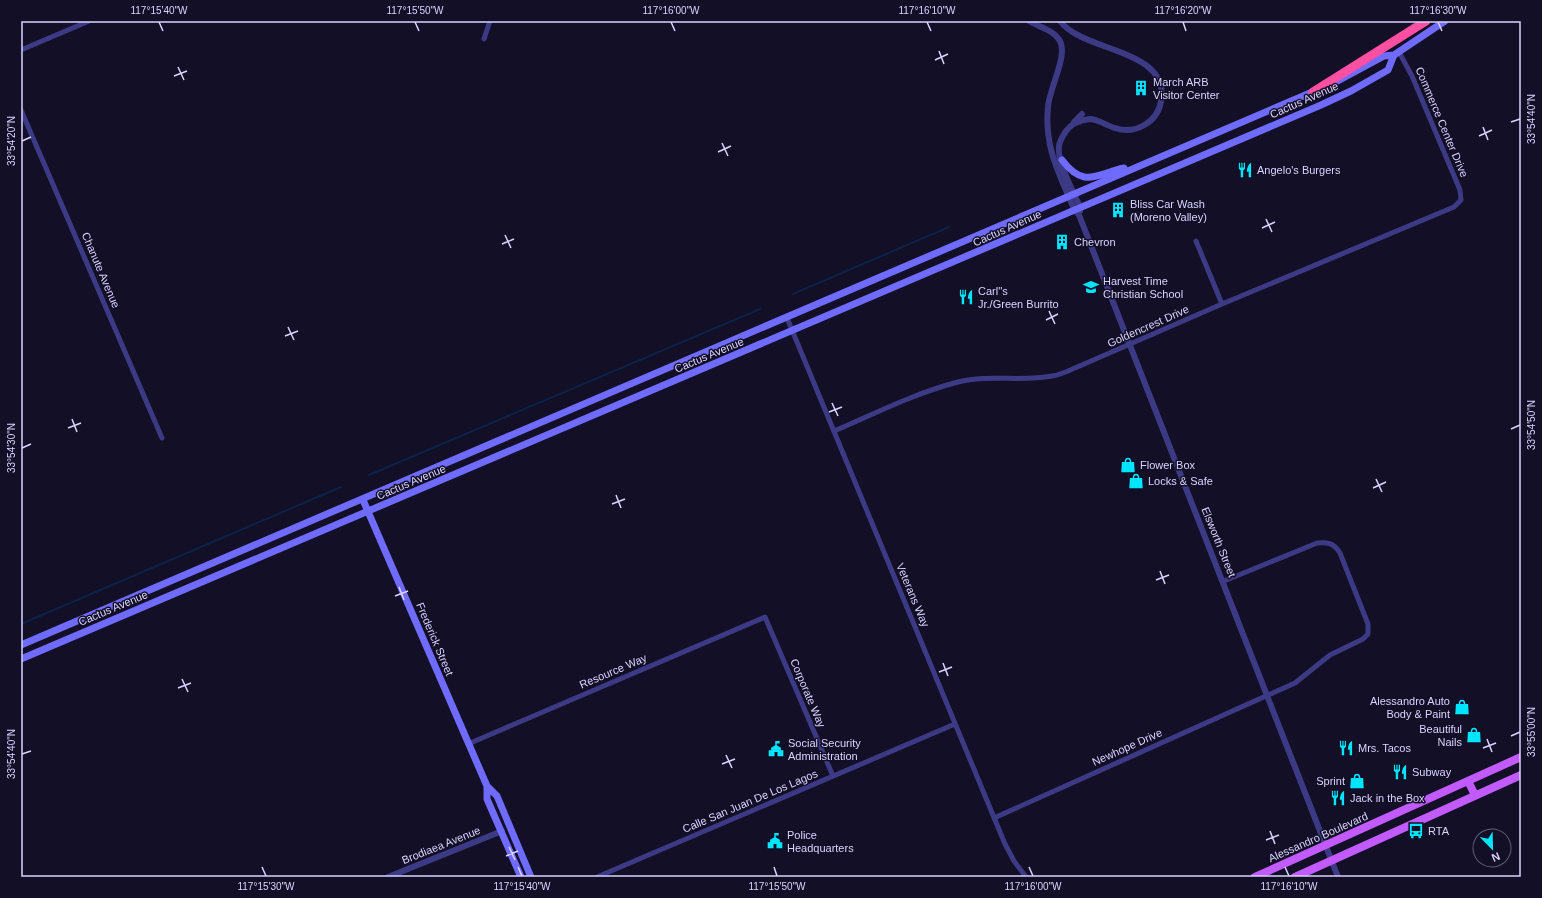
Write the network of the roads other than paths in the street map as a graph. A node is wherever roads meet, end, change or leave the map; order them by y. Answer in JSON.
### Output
{"nodes":[{"id":1,"x":89,"y":21,"type":"edge"},
{"id":2,"x":490,"y":21,"type":"edge"},
{"id":3,"x":1029,"y":21,"type":"edge"},
{"id":4,"x":1060,"y":21,"type":"edge"},
{"id":5,"x":1426,"y":21,"type":"edge"},
{"id":6,"x":1445,"y":21,"type":"edge"},
{"id":7,"x":484,"y":39,"type":"dead end"},
{"id":8,"x":21,"y":50,"type":"edge"},
{"id":9,"x":1396,"y":54,"type":"junction"},
{"id":10,"x":1313,"y":92,"type":"junction"},
{"id":11,"x":21,"y":110,"type":"edge"},
{"id":12,"x":1082,"y":114,"type":"dead end"},
{"id":13,"x":1072,"y":125,"type":"junction"},
{"id":14,"x":1062,"y":160,"type":"junction"},
{"id":15,"x":1138,"y":166,"type":"junction"},
{"id":16,"x":1071,"y":195,"type":"junction"},
{"id":17,"x":1460,"y":200,"type":"joint"},
{"id":18,"x":1078,"y":210,"type":"junction"},
{"id":19,"x":1196,"y":241,"type":"dead end"},
{"id":20,"x":1222,"y":304,"type":"junction"},
{"id":21,"x":787,"y":318,"type":"junction"},
{"id":22,"x":792,"y":332,"type":"junction"},
{"id":23,"x":1130,"y":345,"type":"junction"},
{"id":24,"x":834,"y":431,"type":"junction"},
{"id":25,"x":162,"y":438,"type":"dead end"},
{"id":26,"x":363,"y":500,"type":"junction"},
{"id":27,"x":369,"y":512,"type":"junction"},
{"id":28,"x":1224,"y":581,"type":"junction"},
{"id":29,"x":765,"y":617,"type":"joint"},
{"id":30,"x":21,"y":646,"type":"edge"},
{"id":31,"x":21,"y":659,"type":"edge"},
{"id":32,"x":1267,"y":695,"type":"junction"},
{"id":33,"x":955,"y":724,"type":"junction"},
{"id":34,"x":468,"y":744,"type":"junction"},
{"id":35,"x":1521,"y":757,"type":"edge"},
{"id":36,"x":1521,"y":775,"type":"edge"},
{"id":37,"x":833,"y":776,"type":"junction"},
{"id":38,"x":1468,"y":781,"type":"junction"},
{"id":39,"x":486,"y":786,"type":"junction"},
{"id":40,"x":1475,"y":795,"type":"junction"},
{"id":41,"x":994,"y":818,"type":"junction"},
{"id":42,"x":502,"y":831,"type":"junction"},
{"id":43,"x":1325,"y":845,"type":"junction"},
{"id":44,"x":1332,"y":860,"type":"junction"},
{"id":45,"x":388,"y":877,"type":"edge"},
{"id":46,"x":521,"y":877,"type":"edge"},
{"id":47,"x":531,"y":877,"type":"edge"},
{"id":48,"x":597,"y":877,"type":"edge"},
{"id":49,"x":1026,"y":877,"type":"edge"},
{"id":50,"x":1255,"y":877,"type":"edge"},
{"id":51,"x":1294,"y":877,"type":"edge"},
{"id":52,"x":1338,"y":877,"type":"edge"}],
"edges":[{"from":1,"to":8,"type":"street"},
{"from":2,"to":7,"type":"street"},
{"from":3,"to":16,"type":"street"},
{"from":4,"to":13,"type":"street"},
{"from":5,"to":10,"type":"highway"},
{"from":6,"to":9,"type":"main road","name":"Cactus Avenue"},
{"from":9,"to":10,"type":"main road","name":"Cactus Avenue"},
{"from":9,"to":17,"type":"street","name":"Commerce Center Drive"},
{"from":9,"to":18,"type":"main road","name":"Cactus Avenue"},
{"from":10,"to":15,"type":"main road","name":"Cactus Avenue"},
{"from":11,"to":25,"type":"street","name":"Chanute Avenue"},
{"from":12,"to":13,"type":"street"},
{"from":13,"to":14,"type":"street"},
{"from":14,"to":15,"type":"main road"},
{"from":14,"to":16,"type":"street"},
{"from":15,"to":16,"type":"main road","name":"Cactus Avenue"},
{"from":16,"to":18,"type":"street","name":"Elsworth Street"},
{"from":16,"to":21,"type":"main road","name":"Cactus Avenue"},
{"from":17,"to":20,"type":"street","name":"Goldencrest Drive"},
{"from":18,"to":22,"type":"main road","name":"Cactus Avenue"},
{"from":18,"to":23,"type":"street","name":"Elsworth Street"},
{"from":19,"to":20,"type":"street"},
{"from":20,"to":23,"type":"street","name":"Goldencrest Drive"},
{"from":21,"to":22,"type":"street","name":"Veterans Way"},
{"from":21,"to":26,"type":"main road","name":"Cactus Avenue"},
{"from":22,"to":24,"type":"street","name":"Veterans Way"},
{"from":22,"to":27,"type":"main road","name":"Cactus Avenue"},
{"from":23,"to":24,"type":"street","name":"Goldencrest Drive"},
{"from":23,"to":28,"type":"street","name":"Elsworth Street"},
{"from":24,"to":33,"type":"street","name":"Veterans Way"},
{"from":26,"to":27,"type":"main road","name":"Frederick Street"},
{"from":26,"to":30,"type":"main road","name":"Cactus Avenue"},
{"from":27,"to":31,"type":"main road","name":"Cactus Avenue"},
{"from":27,"to":34,"type":"main road","name":"Frederick Street"},
{"from":28,"to":32,"type":"street","name":"Elsworth Street"},
{"from":28,"to":32,"type":"street","name":"Newhope Drive"},
{"from":29,"to":34,"type":"street","name":"Resource Way"},
{"from":29,"to":37,"type":"street","name":"Corporate Way"},
{"from":32,"to":41,"type":"street","name":"Newhope Drive"},
{"from":32,"to":43,"type":"street","name":"Elsworth Street"},
{"from":33,"to":37,"type":"street","name":"Calle San Juan De Los Lagos"},
{"from":33,"to":41,"type":"street","name":"Veterans Way"},
{"from":34,"to":39,"type":"main road","name":"Frederick Street"},
{"from":35,"to":38,"type":"main road","name":"Alessandro Boulevard"},
{"from":36,"to":40,"type":"main road"},
{"from":37,"to":48,"type":"street","name":"Calle San Juan De Los Lagos"},
{"from":38,"to":40,"type":"main road"},
{"from":38,"to":43,"type":"main road","name":"Alessandro Boulevard"},
{"from":39,"to":42,"type":"main road","name":"Frederick Street"},
{"from":39,"to":47,"type":"main road","name":"Frederick Street"},
{"from":40,"to":44,"type":"main road"},
{"from":41,"to":49,"type":"street","name":"Veterans Way"},
{"from":42,"to":45,"type":"street","name":"Brodiaea Avenue"},
{"from":42,"to":46,"type":"main road","name":"Frederick Street"},
{"from":43,"to":44,"type":"street","name":"Elsworth Street"},
{"from":43,"to":50,"type":"main road","name":"Alessandro Boulevard"},
{"from":44,"to":51,"type":"main road"},
{"from":44,"to":52,"type":"street","name":"Elsworth Street"}]}
